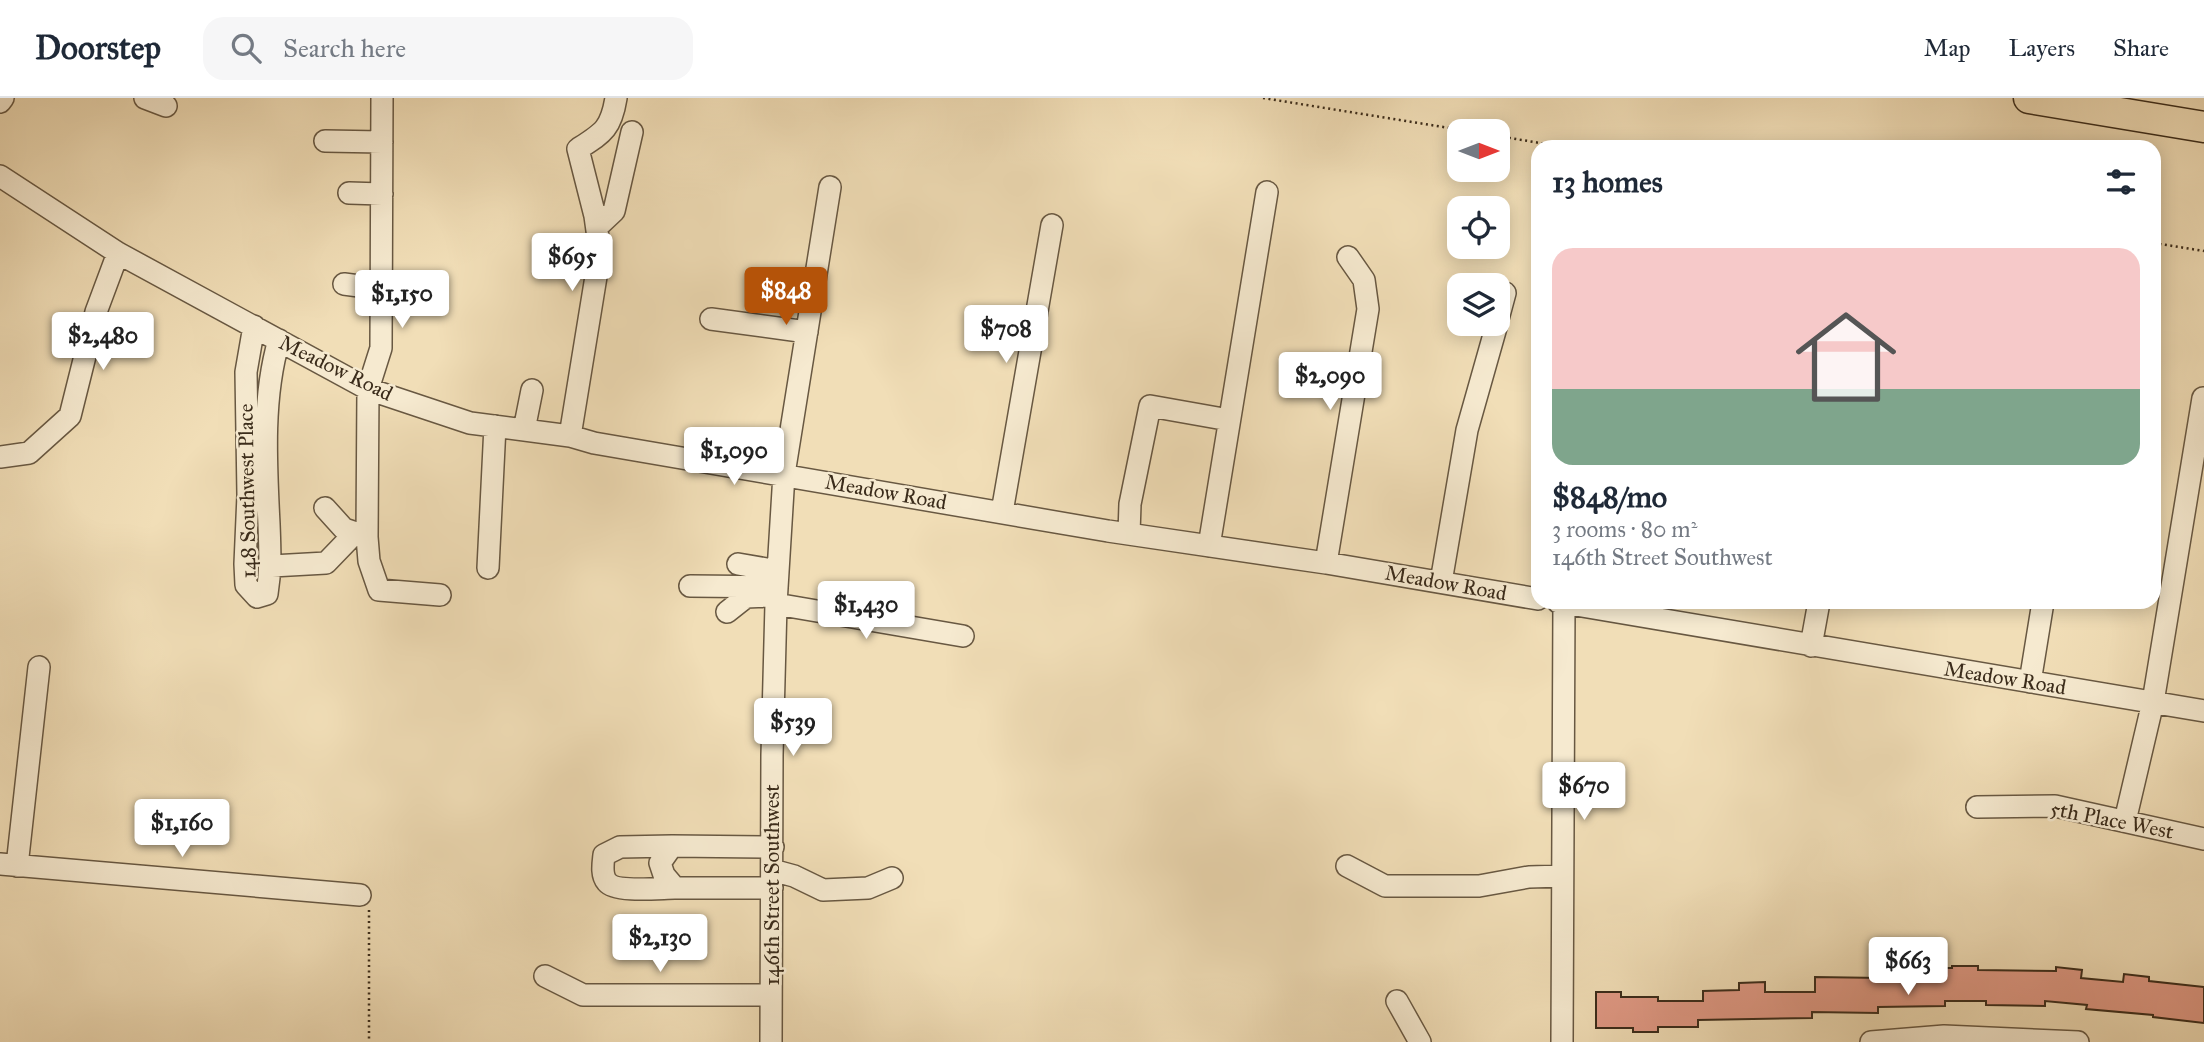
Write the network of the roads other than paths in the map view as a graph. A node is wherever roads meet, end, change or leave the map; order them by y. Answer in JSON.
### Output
{"nodes":[{"id":1,"x":145,"y":98,"type":"edge"},
{"id":2,"x":382,"y":98,"type":"edge"},
{"id":3,"x":616,"y":98,"type":"edge"},
{"id":4,"x":2029,"y":98,"type":"edge"},
{"id":5,"x":166,"y":106,"type":"dead end"},
{"id":6,"x":2204,"y":127,"type":"edge"},
{"id":7,"x":632,"y":132,"type":"dead end"},
{"id":8,"x":325,"y":141,"type":"dead end"},
{"id":9,"x":382,"y":142,"type":"junction"},
{"id":10,"x":0,"y":176,"type":"edge"},
{"id":11,"x":830,"y":187,"type":"dead end"},
{"id":12,"x":1267,"y":192,"type":"dead end"},
{"id":13,"x":349,"y":193,"type":"dead end"},
{"id":14,"x":382,"y":194,"type":"junction"},
{"id":15,"x":1052,"y":225,"type":"dead end"},
{"id":16,"x":597,"y":227,"type":"junction"},
{"id":17,"x":118,"y":253,"type":"junction"},
{"id":18,"x":1348,"y":257,"type":"dead end"},
{"id":19,"x":344,"y":284,"type":"dead end"},
{"id":20,"x":382,"y":289,"type":"junction"},
{"id":21,"x":711,"y":319,"type":"dead end"},
{"id":22,"x":254,"y":326,"type":"junction"},
{"id":23,"x":807,"y":332,"type":"junction"},
{"id":24,"x":1493,"y":336,"type":"edge"},
{"id":25,"x":279,"y":340,"type":"junction"},
{"id":26,"x":368,"y":388,"type":"junction"},
{"id":27,"x":532,"y":390,"type":"dead end"},
{"id":28,"x":2203,"y":398,"type":"edge"},
{"id":29,"x":1229,"y":420,"type":"junction"},
{"id":30,"x":495,"y":426,"type":"junction"},
{"id":31,"x":524,"y":430,"type":"junction"},
{"id":32,"x":570,"y":436,"type":"junction"},
{"id":33,"x":0,"y":457,"type":"edge"},
{"id":34,"x":784,"y":474,"type":"junction"},
{"id":35,"x":325,"y":508,"type":"dead end"},
{"id":36,"x":1002,"y":512,"type":"junction"},
{"id":37,"x":1129,"y":534,"type":"junction"},
{"id":38,"x":361,"y":535,"type":"junction"},
{"id":39,"x":1209,"y":546,"type":"junction"},
{"id":40,"x":1326,"y":563,"type":"junction"},
{"id":41,"x":738,"y":564,"type":"dead end"},
{"id":42,"x":271,"y":566,"type":"junction"},
{"id":43,"x":488,"y":568,"type":"dead end"},
{"id":44,"x":1441,"y":582,"type":"junction"},
{"id":45,"x":690,"y":586,"type":"dead end"},
{"id":46,"x":777,"y":590,"type":"junction"},
{"id":47,"x":440,"y":595,"type":"dead end"},
{"id":48,"x":1531,"y":597,"type":"edge"},
{"id":49,"x":1561,"y":609,"type":"edge"},
{"id":50,"x":1602,"y":609,"type":"edge"},
{"id":51,"x":1686,"y":609,"type":"edge"},
{"id":52,"x":1818,"y":609,"type":"edge"},
{"id":53,"x":2042,"y":609,"type":"edge"},
{"id":54,"x":727,"y":612,"type":"dead end"},
{"id":55,"x":1683,"y":623,"type":"junction"},
{"id":56,"x":963,"y":636,"type":"dead end"},
{"id":57,"x":1811,"y":646,"type":"junction"},
{"id":58,"x":39,"y":667,"type":"dead end"},
{"id":59,"x":2030,"y":682,"type":"junction"},
{"id":60,"x":2153,"y":702,"type":"junction"},
{"id":61,"x":2204,"y":711,"type":"edge"},
{"id":62,"x":1977,"y":807,"type":"dead end"},
{"id":63,"x":2125,"y":821,"type":"junction"},
{"id":64,"x":2204,"y":839,"type":"edge"},
{"id":65,"x":673,"y":846,"type":"junction"},
{"id":66,"x":773,"y":847,"type":"junction"},
{"id":67,"x":9,"y":865,"type":"edge"},
{"id":68,"x":1347,"y":866,"type":"dead end"},
{"id":69,"x":1562,"y":876,"type":"junction"},
{"id":70,"x":892,"y":878,"type":"dead end"},
{"id":71,"x":772,"y":879,"type":"junction"},
{"id":72,"x":675,"y":888,"type":"junction"},
{"id":73,"x":360,"y":895,"type":"road end"},
{"id":74,"x":545,"y":976,"type":"dead end"},
{"id":75,"x":771,"y":995,"type":"junction"},
{"id":76,"x":1397,"y":1001,"type":"dead end"},
{"id":77,"x":771,"y":1042,"type":"edge"},
{"id":78,"x":1420,"y":1042,"type":"edge"},
{"id":79,"x":1562,"y":1042,"type":"edge"},
{"id":80,"x":1871,"y":1042,"type":"edge"},
{"id":81,"x":2078,"y":1042,"type":"edge"}],
"edges":[{"from":1,"to":5,"type":"street"},
{"from":2,"to":9,"type":"street"},
{"from":3,"to":16,"type":"street"},
{"from":4,"to":6,"type":"highway"},
{"from":7,"to":16,"type":"street"},
{"from":8,"to":9,"type":"street"},
{"from":9,"to":14,"type":"street"},
{"from":10,"to":17,"type":"street","name":"Meadow Road"},
{"from":11,"to":23,"type":"street","name":"146th Street Southwest"},
{"from":12,"to":29,"type":"street"},
{"from":13,"to":14,"type":"street"},
{"from":14,"to":20,"type":"street"},
{"from":15,"to":36,"type":"street"},
{"from":16,"to":32,"type":"street"},
{"from":17,"to":22,"type":"street","name":"Meadow Road"},
{"from":17,"to":33,"type":"street"},
{"from":18,"to":40,"type":"street"},
{"from":19,"to":20,"type":"street"},
{"from":20,"to":26,"type":"street"},
{"from":21,"to":23,"type":"street"},
{"from":22,"to":25,"type":"street","name":"Meadow Road"},
{"from":22,"to":42,"type":"street","name":"148 Southwest Place"},
{"from":23,"to":34,"type":"street","name":"146th Street Southwest"},
{"from":24,"to":44,"type":"street"},
{"from":25,"to":26,"type":"street","name":"Meadow Road"},
{"from":25,"to":42,"type":"street","name":"148 Southwest Place"},
{"from":26,"to":30,"type":"street","name":"Meadow Road"},
{"from":26,"to":38,"type":"street"},
{"from":27,"to":31,"type":"street"},
{"from":28,"to":60,"type":"street"},
{"from":29,"to":37,"type":"street"},
{"from":29,"to":39,"type":"street"},
{"from":30,"to":31,"type":"street","name":"Meadow Road"},
{"from":30,"to":43,"type":"street"},
{"from":31,"to":32,"type":"street","name":"Meadow Road"},
{"from":32,"to":34,"type":"street","name":"Meadow Road"},
{"from":34,"to":36,"type":"street","name":"Meadow Road"},
{"from":34,"to":46,"type":"street","name":"146th Street Southwest"},
{"from":35,"to":38,"type":"street"},
{"from":36,"to":37,"type":"street","name":"Meadow Road"},
{"from":37,"to":39,"type":"street","name":"Meadow Road"},
{"from":38,"to":42,"type":"street"},
{"from":38,"to":47,"type":"street"},
{"from":39,"to":40,"type":"street","name":"Meadow Road"},
{"from":40,"to":44,"type":"street","name":"Meadow Road"},
{"from":41,"to":46,"type":"street"},
{"from":44,"to":48,"type":"street","name":"Meadow Road"},
{"from":45,"to":46,"type":"street"},
{"from":46,"to":54,"type":"street"},
{"from":46,"to":56,"type":"street"},
{"from":46,"to":66,"type":"street","name":"146th Street Southwest"},
{"from":49,"to":69,"type":"street"},
{"from":50,"to":55,"type":"street","name":"Meadow Road"},
{"from":51,"to":55,"type":"street"},
{"from":52,"to":57,"type":"street"},
{"from":53,"to":59,"type":"street"},
{"from":55,"to":57,"type":"street","name":"Meadow Road"},
{"from":57,"to":59,"type":"street","name":"Meadow Road"},
{"from":58,"to":67,"type":"street"},
{"from":59,"to":60,"type":"street","name":"Meadow Road"},
{"from":60,"to":61,"type":"street","name":"Meadow Road"},
{"from":60,"to":63,"type":"street"},
{"from":62,"to":63,"type":"street","name":"5th Place West"},
{"from":63,"to":64,"type":"street","name":"5th Place West"},
{"from":65,"to":66,"type":"street"},
{"from":65,"to":72,"type":"street"},
{"from":65,"to":72,"type":"street"},
{"from":66,"to":71,"type":"street","name":"146th Street Southwest"},
{"from":67,"to":73,"type":"street"},
{"from":68,"to":69,"type":"street"},
{"from":69,"to":79,"type":"street"},
{"from":70,"to":71,"type":"street"},
{"from":71,"to":72,"type":"street"},
{"from":71,"to":75,"type":"street","name":"146th Street Southwest"},
{"from":74,"to":75,"type":"street"},
{"from":75,"to":77,"type":"street","name":"146th Street Southwest"},
{"from":76,"to":78,"type":"street"},
{"from":80,"to":81,"type":"street"}]}
